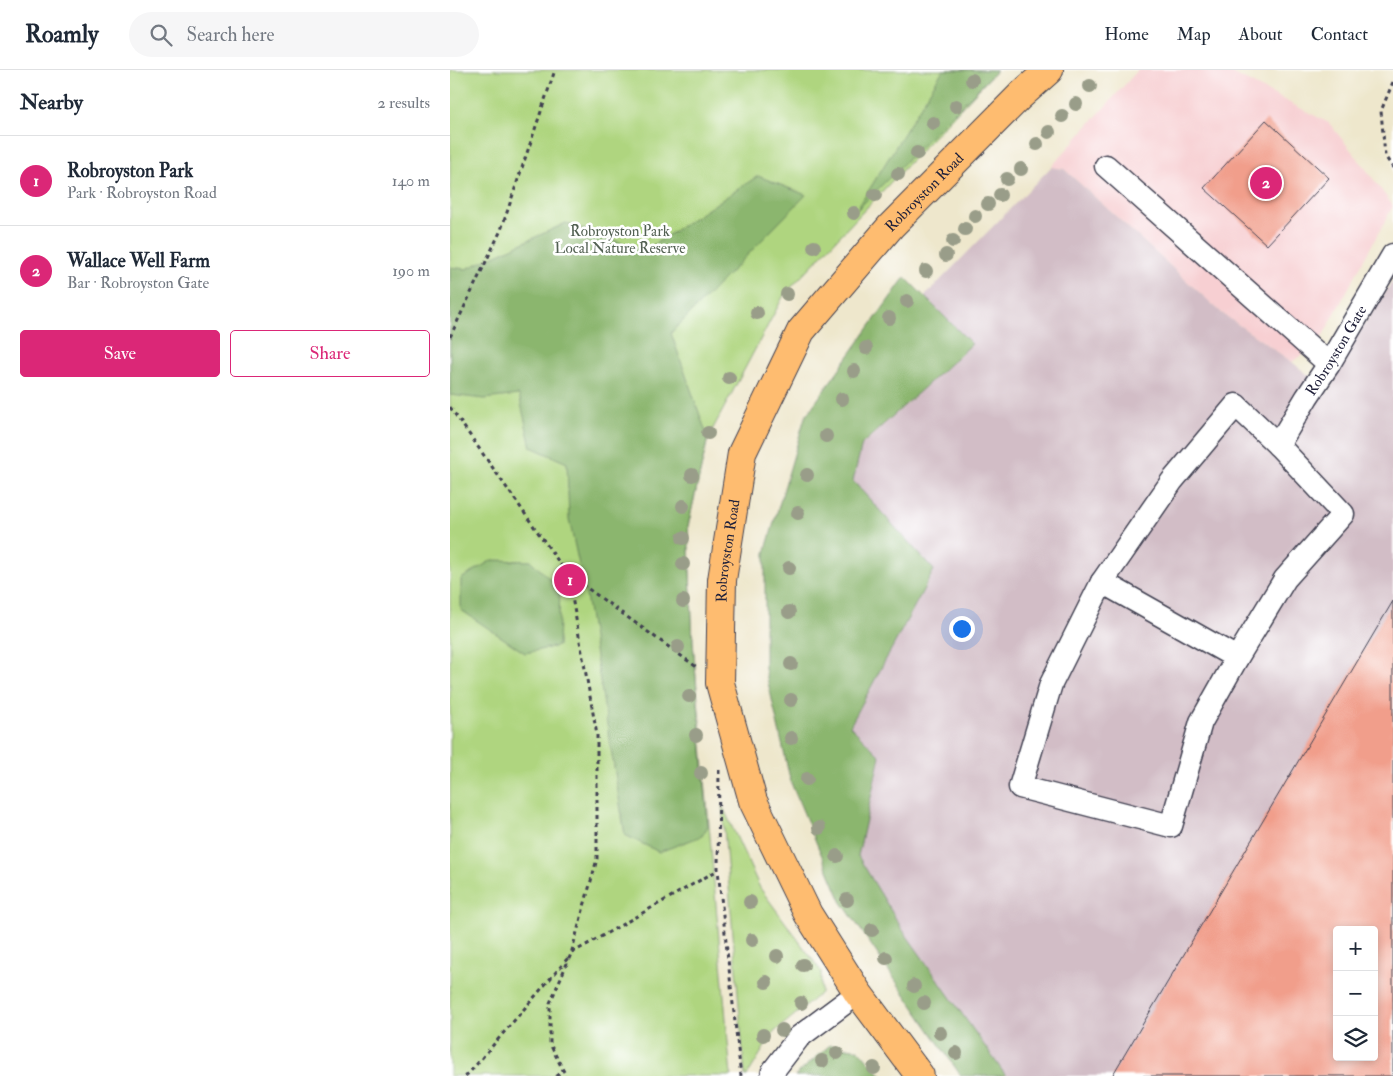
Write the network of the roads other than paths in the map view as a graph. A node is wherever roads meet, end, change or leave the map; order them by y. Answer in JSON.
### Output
{"nodes":[{"id":1,"x":1049,"y":70,"type":"edge"},
{"id":2,"x":1106,"y":166,"type":"dead end"},
{"id":3,"x":1393,"y":255,"type":"edge"},
{"id":4,"x":1329,"y":364,"type":"junction"},
{"id":5,"x":1278,"y":445,"type":"junction"},
{"id":6,"x":1102,"y":582,"type":"junction"},
{"id":7,"x":1237,"y":658,"type":"junction"},
{"id":8,"x":858,"y":994,"type":"junction"},
{"id":9,"x":772,"y":1076,"type":"edge"},
{"id":10,"x":920,"y":1076,"type":"edge"}],
"edges":[{"from":1,"to":8,"type":"main road","name":"Robroyston Road"},
{"from":2,"to":4,"type":"street"},
{"from":3,"to":4,"type":"street","name":"Robroyston Gate"},
{"from":4,"to":5,"type":"street","name":"Robroyston Gate"},
{"from":5,"to":6,"type":"street"},
{"from":5,"to":7,"type":"street"},
{"from":6,"to":7,"type":"street"},
{"from":6,"to":7,"type":"street"},
{"from":8,"to":9,"type":"street"},
{"from":8,"to":10,"type":"main road","name":"Robroyston Road"}]}
